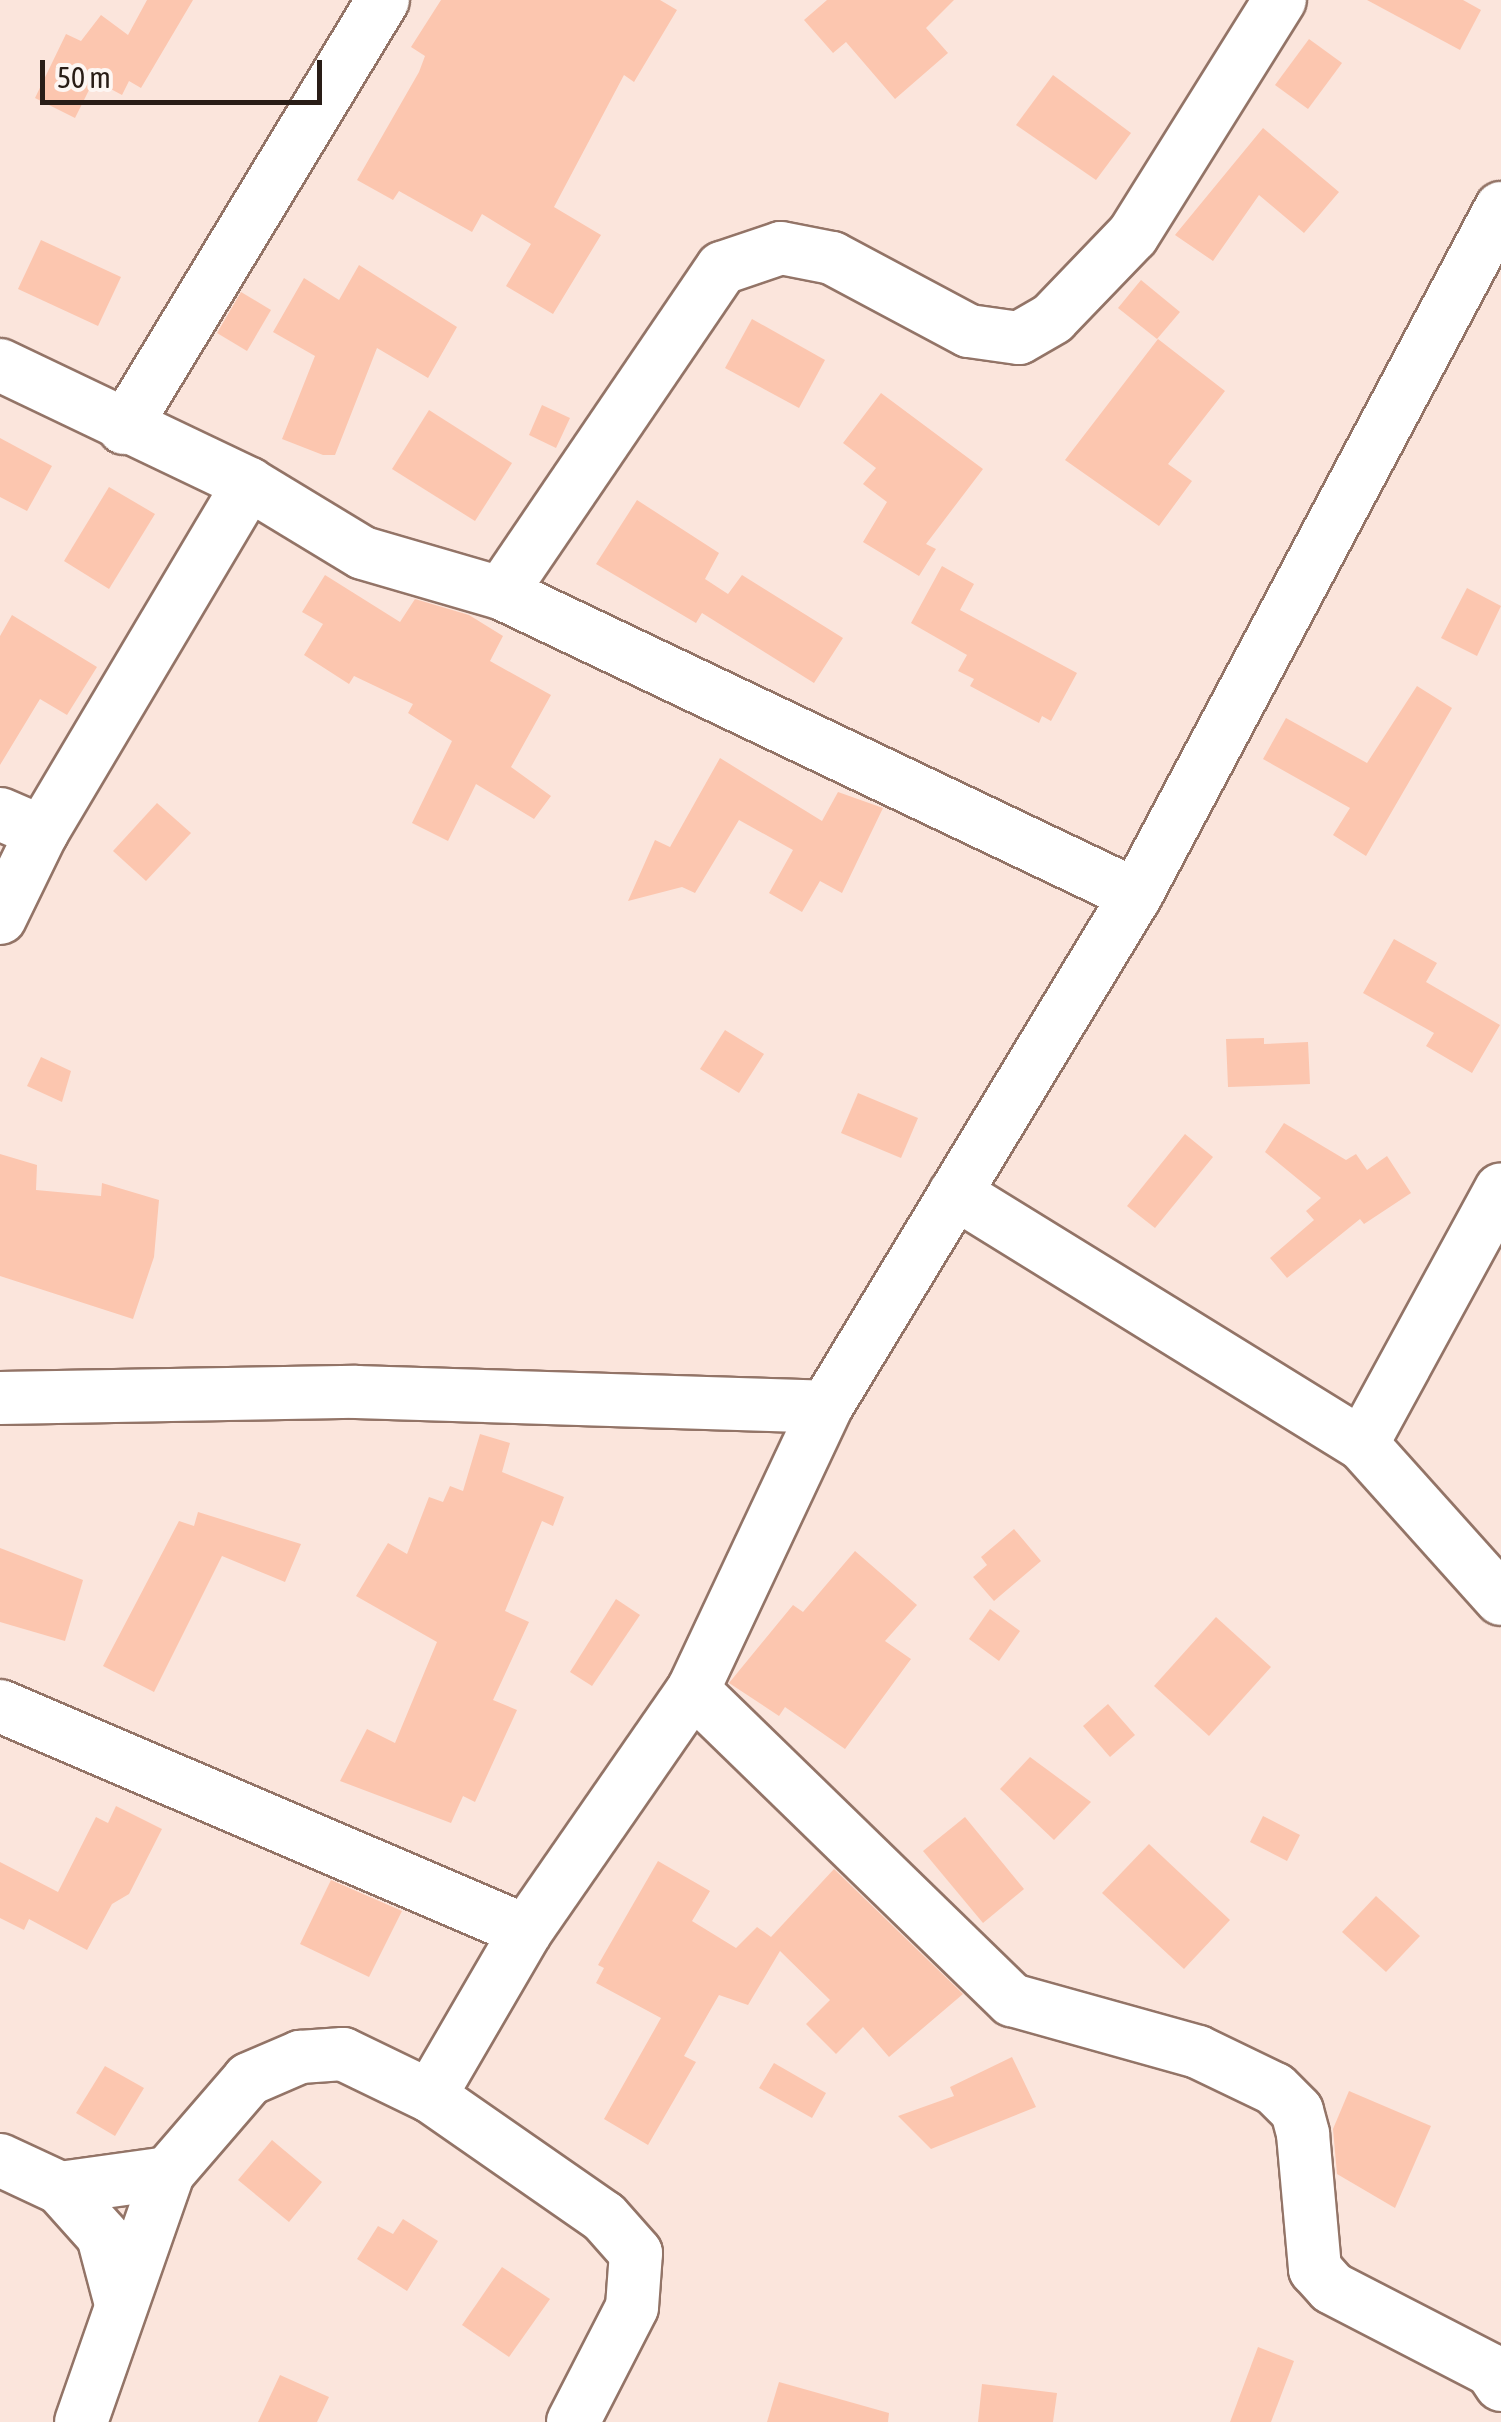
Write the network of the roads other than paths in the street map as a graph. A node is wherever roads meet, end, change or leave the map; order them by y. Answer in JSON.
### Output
{"nodes":[{"id":1,"x":383,"y":0,"type":"edge"},
{"id":2,"x":1280,"y":0,"type":"edge"},
{"id":3,"x":1501,"y":208,"type":"edge"},
{"id":4,"x":0,"y":365,"type":"edge"},
{"id":5,"x":124,"y":428,"type":"junction"},
{"id":6,"x":250,"y":484,"type":"junction"},
{"id":7,"x":501,"y":593,"type":"junction"},
{"id":8,"x":21,"y":823,"type":"edge"},
{"id":9,"x":1136,"y":895,"type":"junction"},
{"id":10,"x":0,"y":918,"type":"edge"},
{"id":11,"x":1501,"y":1189,"type":"edge"},
{"id":12,"x":955,"y":1193,"type":"junction"},
{"id":13,"x":0,"y":1398,"type":"edge"},
{"id":14,"x":826,"y":1407,"type":"junction"},
{"id":15,"x":1362,"y":1444,"type":"junction"},
{"id":16,"x":1501,"y":1599,"type":"edge"},
{"id":17,"x":692,"y":1690,"type":"junction"},
{"id":18,"x":0,"y":1706,"type":"edge"},
{"id":19,"x":526,"y":1930,"type":"junction"},
{"id":20,"x":430,"y":2096,"type":"junction"},
{"id":21,"x":0,"y":2160,"type":"edge"},
{"id":22,"x":168,"y":2173,"type":"junction"},
{"id":23,"x":60,"y":2188,"type":"junction"},
{"id":24,"x":120,"y":2304,"type":"junction"},
{"id":25,"x":1501,"y":2386,"type":"edge"},
{"id":26,"x":81,"y":2422,"type":"edge"},
{"id":27,"x":573,"y":2422,"type":"edge"}],
"edges":[{"from":1,"to":5,"type":"street"},
{"from":2,"to":7,"type":"street"},
{"from":3,"to":9,"type":"street"},
{"from":4,"to":5,"type":"street"},
{"from":5,"to":6,"type":"street"},
{"from":6,"to":7,"type":"street"},
{"from":6,"to":8,"type":"street"},
{"from":7,"to":9,"type":"street"},
{"from":8,"to":10,"type":"street"},
{"from":9,"to":12,"type":"street"},
{"from":11,"to":15,"type":"street"},
{"from":12,"to":14,"type":"street"},
{"from":12,"to":15,"type":"street"},
{"from":13,"to":14,"type":"street"},
{"from":14,"to":17,"type":"street"},
{"from":15,"to":16,"type":"street"},
{"from":17,"to":19,"type":"street"},
{"from":17,"to":25,"type":"street"},
{"from":18,"to":19,"type":"street"},
{"from":19,"to":20,"type":"street"},
{"from":20,"to":22,"type":"street"},
{"from":20,"to":27,"type":"street"},
{"from":21,"to":23,"type":"street"},
{"from":22,"to":23,"type":"street"},
{"from":22,"to":24,"type":"street"},
{"from":23,"to":24,"type":"street"},
{"from":24,"to":26,"type":"street"}]}
